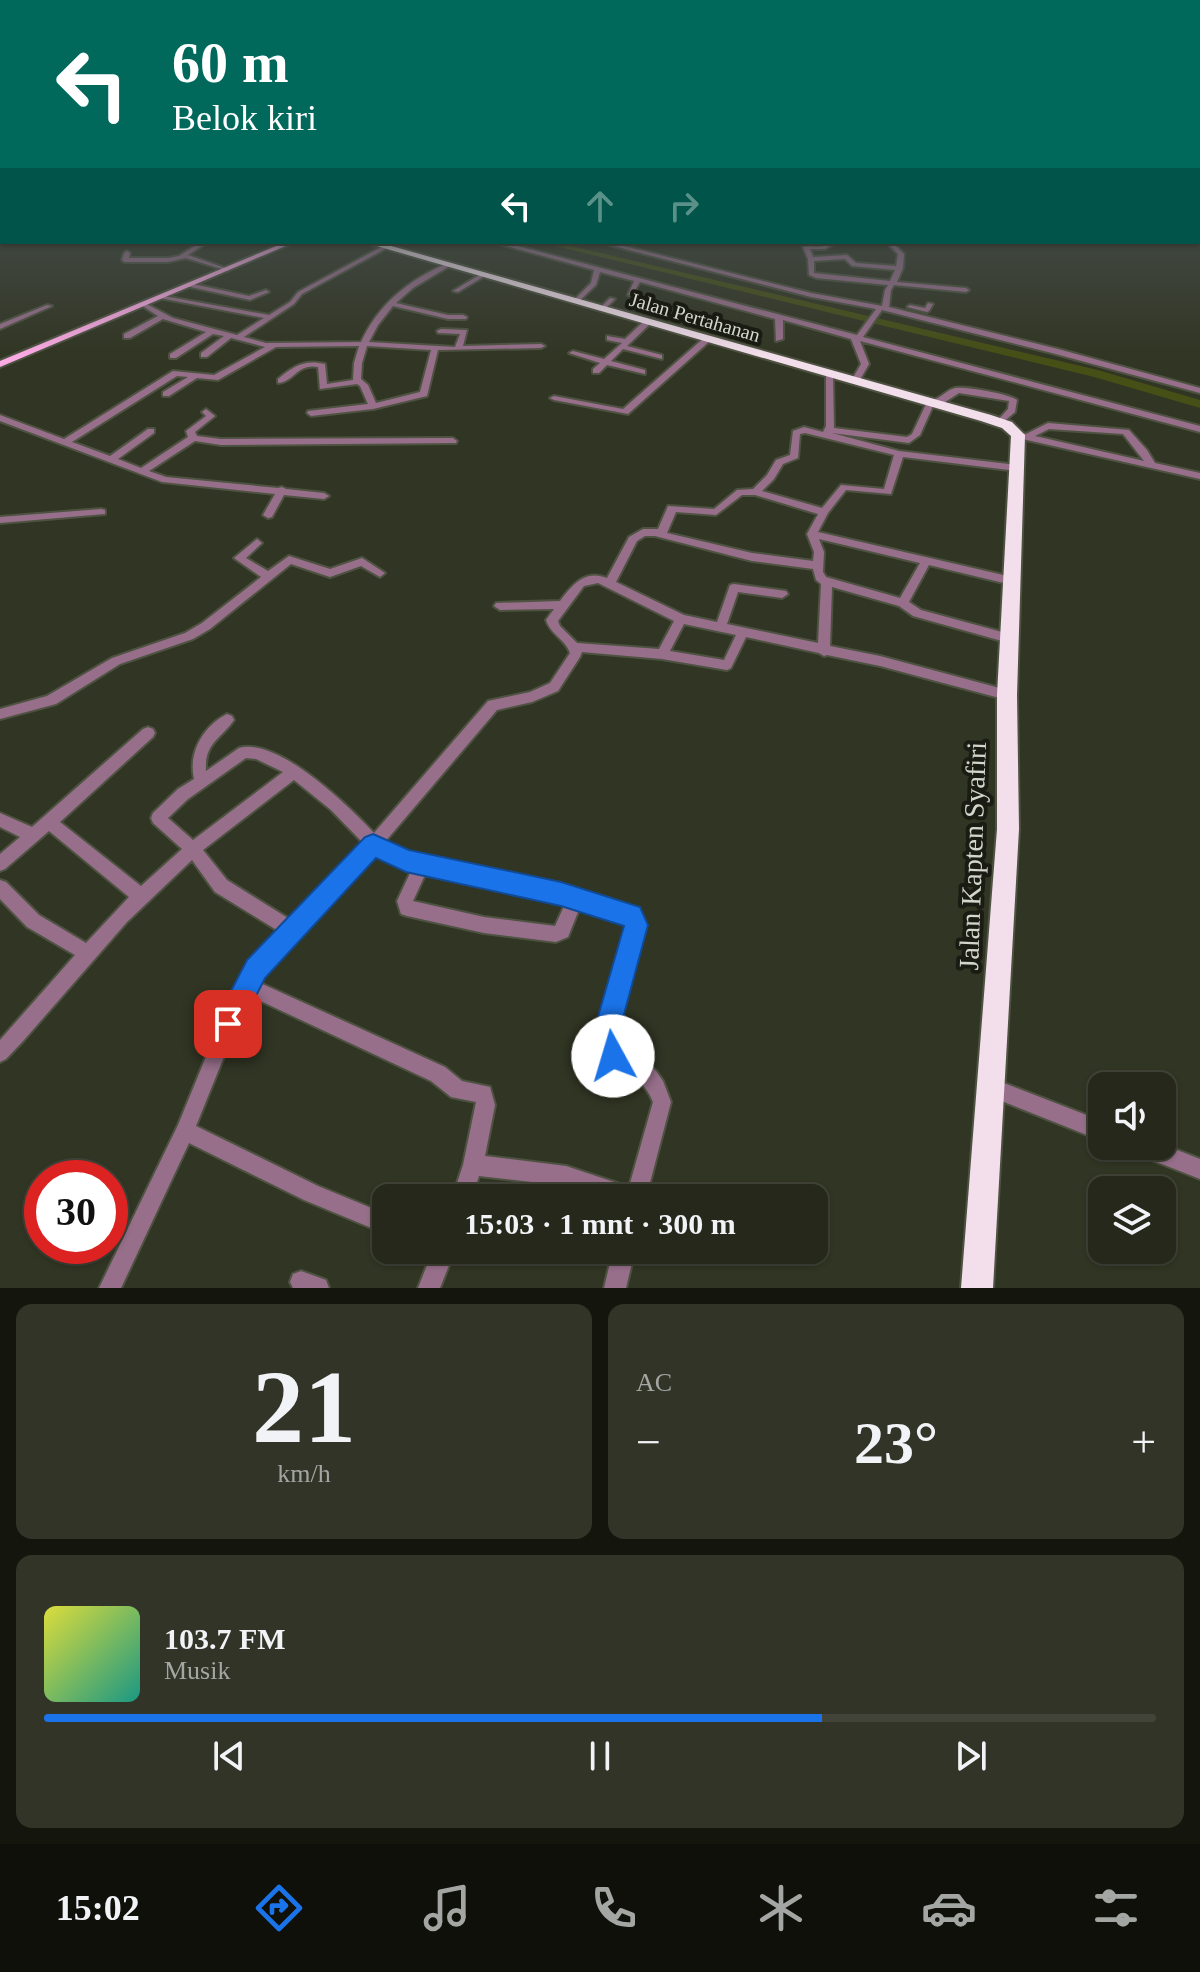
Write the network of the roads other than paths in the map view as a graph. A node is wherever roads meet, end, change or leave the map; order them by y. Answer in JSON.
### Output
{"nodes":[{"id":1,"x":201,"y":244,"type":"edge"},
{"id":2,"x":287,"y":244,"type":"edge"},
{"id":3,"x":374,"y":244,"type":"edge"},
{"id":4,"x":503,"y":244,"type":"edge"},
{"id":5,"x":609,"y":244,"type":"edge"},
{"id":6,"x":830,"y":244,"type":"edge"},
{"id":7,"x":891,"y":244,"type":"edge"},
{"id":8,"x":385,"y":247,"type":"junction"},
{"id":9,"x":127,"y":253,"type":"dead end"},
{"id":10,"x":182,"y":254,"type":"junction"},
{"id":11,"x":811,"y":259,"type":"junction"},
{"id":12,"x":446,"y":266,"type":"junction"},
{"id":13,"x":900,"y":268,"type":"junction"},
{"id":14,"x":598,"y":269,"type":"junction"},
{"id":15,"x":226,"y":270,"type":"junction"},
{"id":16,"x":481,"y":276,"type":"junction"},
{"id":17,"x":826,"y":277,"type":"junction"},
{"id":18,"x":638,"y":279,"type":"junction"},
{"id":19,"x":188,"y":285,"type":"junction"},
{"id":20,"x":892,"y":285,"type":"junction"},
{"id":21,"x":966,"y":290,"type":"dead end"},
{"id":22,"x":456,"y":291,"type":"dead end"},
{"id":23,"x":266,"y":292,"type":"dead end"},
{"id":24,"x":630,"y":294,"type":"dead end"},
{"id":25,"x":160,"y":296,"type":"junction"},
{"id":26,"x":828,"y":298,"type":"junction"},
{"id":27,"x":612,"y":299,"type":"dead end"},
{"id":28,"x":575,"y":302,"type":"junction"},
{"id":29,"x":389,"y":303,"type":"junction"},
{"id":30,"x":143,"y":304,"type":"junction"},
{"id":31,"x":930,"y":304,"type":"dead end"},
{"id":32,"x":49,"y":306,"type":"dead end"},
{"id":33,"x":883,"y":307,"type":"junction"},
{"id":34,"x":602,"y":309,"type":"junction"},
{"id":35,"x":162,"y":317,"type":"junction"},
{"id":36,"x":269,"y":317,"type":"junction"},
{"id":37,"x":463,"y":317,"type":"dead end"},
{"id":38,"x":779,"y":317,"type":"junction"},
{"id":39,"x":0,"y":320,"type":"edge"},
{"id":40,"x":10,"y":322,"type":"junction"},
{"id":41,"x":648,"y":322,"type":"junction"},
{"id":42,"x":0,"y":327,"type":"edge"},
{"id":43,"x":214,"y":330,"type":"junction"},
{"id":44,"x":441,"y":331,"type":"dead end"},
{"id":45,"x":127,"y":336,"type":"dead end"},
{"id":46,"x":235,"y":336,"type":"junction"},
{"id":47,"x":857,"y":336,"type":"junction"},
{"id":48,"x":610,"y":338,"type":"dead end"},
{"id":49,"x":708,"y":339,"type":"junction"},
{"id":50,"x":779,"y":339,"type":"dead end"},
{"id":51,"x":364,"y":344,"type":"junction"},
{"id":52,"x":626,"y":345,"type":"junction"},
{"id":53,"x":273,"y":346,"type":"junction"},
{"id":54,"x":317,"y":346,"type":"junction"},
{"id":55,"x":541,"y":346,"type":"dead end"},
{"id":56,"x":435,"y":347,"type":"junction"},
{"id":57,"x":458,"y":349,"type":"junction"},
{"id":58,"x":573,"y":353,"type":"dead end"},
{"id":59,"x":204,"y":355,"type":"dead end"},
{"id":60,"x":173,"y":356,"type":"dead end"},
{"id":61,"x":659,"y":357,"type":"dead end"},
{"id":62,"x":608,"y":362,"type":"junction"},
{"id":63,"x":0,"y":364,"type":"edge"},
{"id":64,"x":310,"y":364,"type":"junction"},
{"id":65,"x":596,"y":371,"type":"dead end"},
{"id":66,"x":642,"y":372,"type":"dead end"},
{"id":67,"x":829,"y":374,"type":"junction"},
{"id":68,"x":195,"y":376,"type":"junction"},
{"id":69,"x":281,"y":381,"type":"dead end"},
{"id":70,"x":359,"y":381,"type":"junction"},
{"id":71,"x":855,"y":381,"type":"junction"},
{"id":72,"x":1200,"y":391,"type":"edge"},
{"id":73,"x":166,"y":394,"type":"dead end"},
{"id":74,"x":554,"y":398,"type":"dead end"},
{"id":75,"x":934,"y":403,"type":"junction"},
{"id":76,"x":373,"y":406,"type":"junction"},
{"id":77,"x":206,"y":412,"type":"dead end"},
{"id":78,"x":311,"y":413,"type":"dead end"},
{"id":79,"x":0,"y":418,"type":"edge"},
{"id":80,"x":1200,"y":429,"type":"edge"},
{"id":81,"x":151,"y":431,"type":"dead end"},
{"id":82,"x":1015,"y":431,"type":"junction"},
{"id":83,"x":828,"y":432,"type":"junction"},
{"id":84,"x":193,"y":438,"type":"junction"},
{"id":85,"x":453,"y":441,"type":"dead end"},
{"id":86,"x":65,"y":442,"type":"junction"},
{"id":87,"x":899,"y":454,"type":"junction"},
{"id":88,"x":110,"y":460,"type":"junction"},
{"id":89,"x":1152,"y":466,"type":"junction"},
{"id":90,"x":1017,"y":468,"type":"junction"},
{"id":91,"x":142,"y":471,"type":"junction"},
{"id":92,"x":1200,"y":476,"type":"edge"},
{"id":93,"x":282,"y":490,"type":"junction"},
{"id":94,"x":755,"y":492,"type":"junction"},
{"id":95,"x":324,"y":496,"type":"dead end"},
{"id":96,"x":101,"y":512,"type":"dead end"},
{"id":97,"x":824,"y":512,"type":"junction"},
{"id":98,"x":268,"y":515,"type":"dead end"},
{"id":99,"x":0,"y":520,"type":"edge"},
{"id":100,"x":659,"y":534,"type":"junction"},
{"id":101,"x":812,"y":534,"type":"junction"},
{"id":102,"x":257,"y":543,"type":"dead end"},
{"id":103,"x":927,"y":560,"type":"junction"},
{"id":104,"x":819,"y":566,"type":"junction"},
{"id":105,"x":380,"y":573,"type":"dead end"},
{"id":106,"x":268,"y":576,"type":"junction"},
{"id":107,"x":827,"y":581,"type":"junction"},
{"id":108,"x":1012,"y":581,"type":"junction"},
{"id":109,"x":610,"y":583,"type":"junction"},
{"id":110,"x":782,"y":594,"type":"dead end"},
{"id":111,"x":903,"y":603,"type":"junction"},
{"id":112,"x":560,"y":605,"type":"junction"},
{"id":113,"x":500,"y":606,"type":"dead end"},
{"id":114,"x":681,"y":619,"type":"junction"},
{"id":115,"x":721,"y":626,"type":"junction"},
{"id":116,"x":743,"y":632,"type":"junction"},
{"id":117,"x":1009,"y":638,"type":"junction"},
{"id":118,"x":575,"y":647,"type":"junction"},
{"id":119,"x":824,"y":651,"type":"junction"},
{"id":120,"x":662,"y":654,"type":"junction"},
{"id":121,"x":1007,"y":695,"type":"junction"},
{"id":122,"x":0,"y":714,"type":"edge"},
{"id":123,"x":227,"y":720,"type":"dead end"},
{"id":124,"x":148,"y":733,"type":"dead end"},
{"id":125,"x":292,"y":773,"type":"junction"},
{"id":126,"x":201,"y":780,"type":"junction"},
{"id":127,"x":0,"y":820,"type":"edge"},
{"id":128,"x":49,"y":822,"type":"junction"},
{"id":129,"x":34,"y":836,"type":"junction"},
{"id":130,"x":373,"y":845,"type":"junction"},
{"id":131,"x":193,"y":849,"type":"junction"},
{"id":132,"x":0,"y":864,"type":"edge"},
{"id":133,"x":422,"y":865,"type":"junction"},
{"id":134,"x":0,"y":888,"type":"edge"},
{"id":135,"x":141,"y":896,"type":"junction"},
{"id":136,"x":576,"y":898,"type":"junction"},
{"id":137,"x":292,"y":930,"type":"junction"},
{"id":138,"x":86,"y":952,"type":"junction"},
{"id":139,"x":246,"y":985,"type":"junction"},
{"id":140,"x":4,"y":1042,"type":"edge"},
{"id":141,"x":991,"y":1087,"type":"junction"},
{"id":142,"x":1088,"y":1125,"type":"edge"},
{"id":143,"x":185,"y":1131,"type":"junction"},
{"id":144,"x":1176,"y":1160,"type":"edge"},
{"id":145,"x":473,"y":1165,"type":"junction"},
{"id":146,"x":1200,"y":1169,"type":"edge"},
{"id":147,"x":467,"y":1184,"type":"edge"},
{"id":148,"x":590,"y":1184,"type":"edge"},
{"id":149,"x":637,"y":1184,"type":"edge"},
{"id":150,"x":372,"y":1218,"type":"edge"},
{"id":151,"x":438,"y":1264,"type":"edge"},
{"id":152,"x":621,"y":1264,"type":"edge"},
{"id":153,"x":110,"y":1288,"type":"edge"},
{"id":154,"x":429,"y":1288,"type":"edge"},
{"id":155,"x":615,"y":1288,"type":"edge"},
{"id":156,"x":977,"y":1288,"type":"edge"}],
"edges":[{"from":1,"to":10,"type":"street"},
{"from":2,"to":15,"type":"main road"},
{"from":3,"to":8,"type":"highway","name":"Jalan Pertahanan"},
{"from":4,"to":14,"type":"street"},
{"from":5,"to":26,"type":"street"},
{"from":6,"to":11,"type":"street"},
{"from":7,"to":13,"type":"street"},
{"from":8,"to":12,"type":"highway","name":"Jalan Pertahanan"},
{"from":8,"to":36,"type":"street"},
{"from":9,"to":10,"type":"street"},
{"from":10,"to":15,"type":"street"},
{"from":11,"to":13,"type":"street"},
{"from":11,"to":17,"type":"street"},
{"from":12,"to":16,"type":"highway","name":"Jalan Pertahanan"},
{"from":12,"to":29,"type":"street"},
{"from":13,"to":20,"type":"street"},
{"from":14,"to":18,"type":"street"},
{"from":14,"to":28,"type":"street"},
{"from":15,"to":19,"type":"main road"},
{"from":16,"to":22,"type":"street"},
{"from":16,"to":28,"type":"highway","name":"Jalan Pertahanan"},
{"from":17,"to":20,"type":"street"},
{"from":17,"to":26,"type":"street"},
{"from":18,"to":24,"type":"street"},
{"from":18,"to":38,"type":"street"},
{"from":19,"to":23,"type":"street"},
{"from":19,"to":25,"type":"main road"},
{"from":20,"to":21,"type":"street"},
{"from":20,"to":33,"type":"street"},
{"from":25,"to":30,"type":"main road"},
{"from":25,"to":36,"type":"street"},
{"from":26,"to":33,"type":"street"},
{"from":27,"to":34,"type":"street"},
{"from":28,"to":34,"type":"highway","name":"Jalan Pertahanan"},
{"from":29,"to":37,"type":"street"},
{"from":29,"to":51,"type":"street"},
{"from":30,"to":35,"type":"street"},
{"from":30,"to":63,"type":"main road"},
{"from":31,"to":33,"type":"street"},
{"from":32,"to":40,"type":"street"},
{"from":33,"to":47,"type":"street"},
{"from":33,"to":72,"type":"street"},
{"from":34,"to":41,"type":"highway","name":"Jalan Pertahanan"},
{"from":35,"to":43,"type":"street"},
{"from":35,"to":45,"type":"street"},
{"from":36,"to":46,"type":"street"},
{"from":38,"to":47,"type":"street"},
{"from":38,"to":50,"type":"street"},
{"from":39,"to":40,"type":"street"},
{"from":40,"to":42,"type":"street"},
{"from":41,"to":49,"type":"highway","name":"Jalan Pertahanan"},
{"from":41,"to":52,"type":"street"},
{"from":43,"to":46,"type":"street"},
{"from":43,"to":60,"type":"street"},
{"from":44,"to":57,"type":"street"},
{"from":46,"to":53,"type":"street"},
{"from":46,"to":59,"type":"street"},
{"from":47,"to":71,"type":"street"},
{"from":47,"to":80,"type":"street"},
{"from":48,"to":52,"type":"street"},
{"from":49,"to":67,"type":"highway","name":"Jalan Pertahanan"},
{"from":49,"to":74,"type":"street"},
{"from":51,"to":54,"type":"street"},
{"from":51,"to":56,"type":"street"},
{"from":51,"to":70,"type":"street"},
{"from":52,"to":61,"type":"street"},
{"from":52,"to":62,"type":"street"},
{"from":53,"to":54,"type":"street"},
{"from":53,"to":68,"type":"street"},
{"from":54,"to":64,"type":"street"},
{"from":55,"to":57,"type":"street"},
{"from":56,"to":57,"type":"street"},
{"from":56,"to":76,"type":"street"},
{"from":58,"to":62,"type":"street"},
{"from":62,"to":65,"type":"street"},
{"from":62,"to":66,"type":"street"},
{"from":64,"to":69,"type":"street"},
{"from":64,"to":70,"type":"street"},
{"from":67,"to":71,"type":"highway","name":"Jalan Pertahanan"},
{"from":67,"to":83,"type":"street"},
{"from":68,"to":73,"type":"street"},
{"from":68,"to":86,"type":"street"},
{"from":70,"to":76,"type":"street"},
{"from":71,"to":75,"type":"highway","name":"Jalan Pertahanan"},
{"from":75,"to":82,"type":"highway","name":"Jalan Pertahanan"},
{"from":75,"to":82,"type":"street"},
{"from":75,"to":83,"type":"street"},
{"from":76,"to":78,"type":"street"},
{"from":77,"to":84,"type":"street"},
{"from":79,"to":86,"type":"street"},
{"from":81,"to":88,"type":"street"},
{"from":82,"to":89,"type":"street"},
{"from":82,"to":89,"type":"street"},
{"from":82,"to":90,"type":"highway","name":"Jalan Kapten Syafiri"},
{"from":83,"to":87,"type":"street"},
{"from":83,"to":94,"type":"street"},
{"from":84,"to":85,"type":"street"},
{"from":84,"to":91,"type":"street"},
{"from":86,"to":88,"type":"street"},
{"from":87,"to":90,"type":"street"},
{"from":87,"to":97,"type":"street"},
{"from":88,"to":91,"type":"street"},
{"from":89,"to":92,"type":"street"},
{"from":90,"to":108,"type":"highway","name":"Jalan Kapten Syafiri"},
{"from":91,"to":93,"type":"street"},
{"from":93,"to":95,"type":"street"},
{"from":93,"to":98,"type":"street"},
{"from":94,"to":97,"type":"street"},
{"from":94,"to":100,"type":"street"},
{"from":96,"to":99,"type":"street"},
{"from":97,"to":101,"type":"street"},
{"from":100,"to":104,"type":"street"},
{"from":100,"to":109,"type":"street"},
{"from":101,"to":103,"type":"street"},
{"from":101,"to":104,"type":"street"},
{"from":102,"to":106,"type":"street"},
{"from":103,"to":108,"type":"street"},
{"from":103,"to":111,"type":"street"},
{"from":104,"to":107,"type":"street"},
{"from":105,"to":106,"type":"street"},
{"from":106,"to":122,"type":"street"},
{"from":107,"to":111,"type":"street"},
{"from":107,"to":119,"type":"street"},
{"from":108,"to":117,"type":"highway","name":"Jalan Kapten Syafiri"},
{"from":109,"to":112,"type":"street"},
{"from":109,"to":114,"type":"street"},
{"from":110,"to":115,"type":"street"},
{"from":111,"to":117,"type":"street"},
{"from":112,"to":113,"type":"street"},
{"from":112,"to":118,"type":"street"},
{"from":114,"to":115,"type":"street"},
{"from":114,"to":120,"type":"street"},
{"from":115,"to":116,"type":"street"},
{"from":116,"to":119,"type":"street"},
{"from":116,"to":120,"type":"street"},
{"from":117,"to":121,"type":"highway","name":"Jalan Kapten Syafiri"},
{"from":118,"to":120,"type":"street"},
{"from":118,"to":130,"type":"street"},
{"from":119,"to":121,"type":"street"},
{"from":121,"to":141,"type":"highway","name":"Jalan Kapten Syafiri"},
{"from":123,"to":126,"type":"street"},
{"from":124,"to":128,"type":"street"},
{"from":125,"to":126,"type":"street"},
{"from":125,"to":130,"type":"street"},
{"from":125,"to":131,"type":"street"},
{"from":126,"to":131,"type":"street"},
{"from":127,"to":129,"type":"street"},
{"from":128,"to":129,"type":"street"},
{"from":128,"to":135,"type":"street"},
{"from":129,"to":132,"type":"street"},
{"from":130,"to":133,"type":"street"},
{"from":130,"to":137,"type":"street"},
{"from":131,"to":135,"type":"street"},
{"from":131,"to":137,"type":"street"},
{"from":133,"to":136,"type":"street"},
{"from":133,"to":136,"type":"street"},
{"from":134,"to":138,"type":"street"},
{"from":135,"to":138,"type":"street"},
{"from":136,"to":149,"type":"street"},
{"from":137,"to":139,"type":"street"},
{"from":138,"to":140,"type":"street"},
{"from":139,"to":143,"type":"street"},
{"from":139,"to":145,"type":"street"},
{"from":141,"to":142,"type":"street"},
{"from":141,"to":156,"type":"highway","name":"Jalan Kapten Syafiri"},
{"from":143,"to":150,"type":"street"},
{"from":143,"to":153,"type":"street"},
{"from":144,"to":146,"type":"street"},
{"from":145,"to":147,"type":"street"},
{"from":145,"to":148,"type":"street"},
{"from":151,"to":154,"type":"street"},
{"from":152,"to":155,"type":"street"}]}
